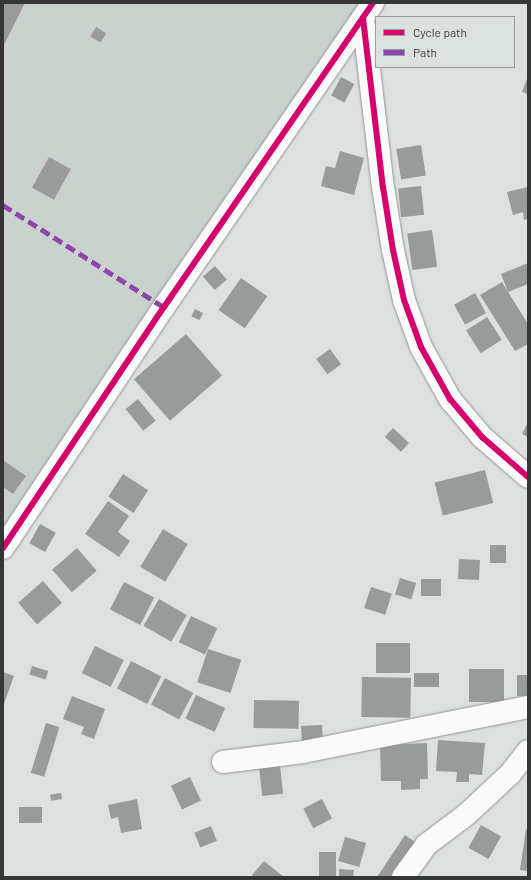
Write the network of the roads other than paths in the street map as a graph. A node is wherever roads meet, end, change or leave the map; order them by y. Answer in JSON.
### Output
{"nodes":[{"id":1,"x":368,"y":10,"type":"edge"},
{"id":2,"x":528,"y":477,"type":"edge"},
{"id":3,"x":3,"y":548,"type":"edge"},
{"id":4,"x":528,"y":707,"type":"edge"},
{"id":5,"x":528,"y":751,"type":"edge"},
{"id":6,"x":223,"y":762,"type":"dead end"},
{"id":7,"x":403,"y":877,"type":"edge"}],
"edges":[{"from":1,"to":2,"type":"street"},
{"from":1,"to":3,"type":"street"},
{"from":4,"to":6,"type":"street"},
{"from":5,"to":7,"type":"street"}]}
